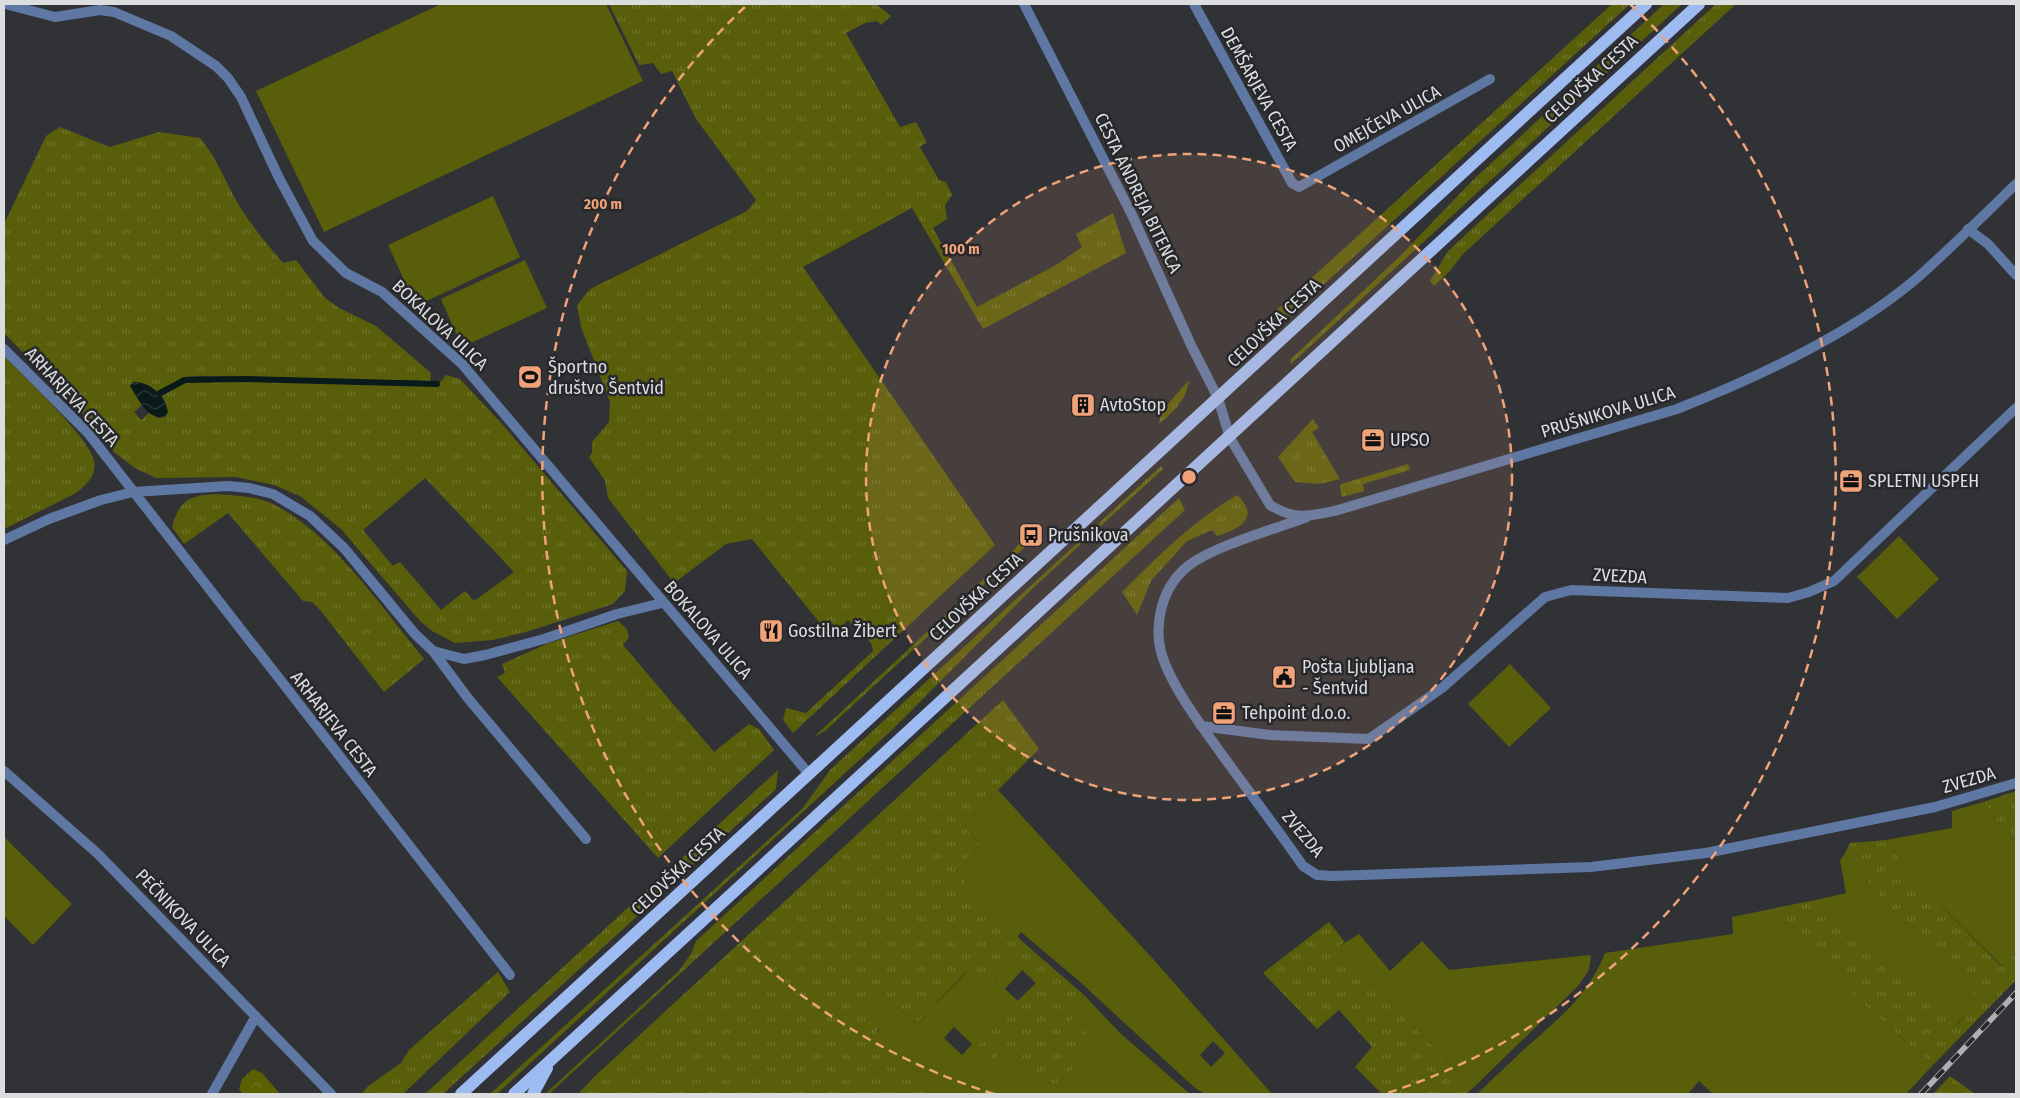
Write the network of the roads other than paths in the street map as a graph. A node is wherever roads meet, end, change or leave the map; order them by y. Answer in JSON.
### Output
{"nodes":[{"id":1,"x":5,"y":4,"type":"edge"},
{"id":2,"x":1024,"y":4,"type":"edge"},
{"id":3,"x":1194,"y":4,"type":"edge"},
{"id":4,"x":1646,"y":4,"type":"edge"},
{"id":5,"x":1699,"y":4,"type":"edge"},
{"id":6,"x":4,"y":8,"type":"edge"},
{"id":7,"x":1490,"y":80,"type":"dead end"},
{"id":8,"x":2016,"y":184,"type":"edge"},
{"id":9,"x":1299,"y":187,"type":"joint"},
{"id":10,"x":1968,"y":229,"type":"junction"},
{"id":11,"x":2016,"y":275,"type":"edge"},
{"id":12,"x":4,"y":349,"type":"edge"},
{"id":13,"x":1218,"y":398,"type":"junction"},
{"id":14,"x":2016,"y":408,"type":"edge"},
{"id":15,"x":1230,"y":438,"type":"junction"},
{"id":16,"x":133,"y":492,"type":"junction"},
{"id":17,"x":1307,"y":517,"type":"junction"},
{"id":18,"x":4,"y":540,"type":"edge"},
{"id":19,"x":662,"y":603,"type":"junction"},
{"id":20,"x":433,"y":651,"type":"junction"},
{"id":21,"x":1201,"y":726,"type":"junction"},
{"id":22,"x":4,"y":772,"type":"edge"},
{"id":23,"x":809,"y":774,"type":"junction"},
{"id":24,"x":2016,"y":783,"type":"edge"},
{"id":25,"x":586,"y":839,"type":"dead end"},
{"id":26,"x":510,"y":975,"type":"dead end"},
{"id":27,"x":256,"y":1016,"type":"junction"},
{"id":28,"x":552,"y":1060,"type":"junction"},
{"id":29,"x":212,"y":1094,"type":"edge"},
{"id":30,"x":331,"y":1094,"type":"edge"},
{"id":31,"x":461,"y":1094,"type":"edge"},
{"id":32,"x":514,"y":1094,"type":"edge"},
{"id":33,"x":533,"y":1094,"type":"edge"}],
"edges":[{"from":1,"to":6,"type":"street"},
{"from":1,"to":19,"type":"street","name":"BOKALOVA ULICA"},
{"from":2,"to":13,"type":"street","name":"CESTA ANDREJA BITENCA"},
{"from":3,"to":9,"type":"street","name":"DEMŠARJEVA CESTA"},
{"from":4,"to":13,"type":"main road","name":"CELOVŠKA CESTA"},
{"from":5,"to":15,"type":"main road","name":"CELOVŠKA CESTA"},
{"from":7,"to":9,"type":"street","name":"OMEJČEVA ULICA"},
{"from":8,"to":10,"type":"street","name":"PRUŠNIKOVA ULICA"},
{"from":10,"to":11,"type":"street"},
{"from":10,"to":17,"type":"street","name":"PRUŠNIKOVA ULICA"},
{"from":12,"to":16,"type":"street","name":"ARHARJEVA CESTA"},
{"from":13,"to":15,"type":"street","name":"PRUŠNIKOVA ULICA"},
{"from":13,"to":23,"type":"main road","name":"CELOVŠKA CESTA"},
{"from":14,"to":21,"type":"street","name":"ZVEZDA"},
{"from":15,"to":17,"type":"street","name":"PRUŠNIKOVA ULICA"},
{"from":15,"to":28,"type":"main road","name":"CELOVŠKA CESTA"},
{"from":16,"to":18,"type":"street"},
{"from":16,"to":20,"type":"street"},
{"from":16,"to":26,"type":"street","name":"ARHARJEVA CESTA"},
{"from":17,"to":21,"type":"street","name":"ZVEZDA"},
{"from":19,"to":20,"type":"street"},
{"from":19,"to":23,"type":"street","name":"BOKALOVA ULICA"},
{"from":20,"to":25,"type":"street"},
{"from":21,"to":24,"type":"street","name":"ZVEZDA"},
{"from":22,"to":27,"type":"street","name":"PEČNIKOVA ULICA"},
{"from":23,"to":31,"type":"main road","name":"CELOVŠKA CESTA"},
{"from":27,"to":29,"type":"street"},
{"from":27,"to":30,"type":"street","name":"PEČNIKOVA ULICA"},
{"from":28,"to":32,"type":"main road","name":"CELOVŠKA CESTA"},
{"from":28,"to":33,"type":"main road"}]}
